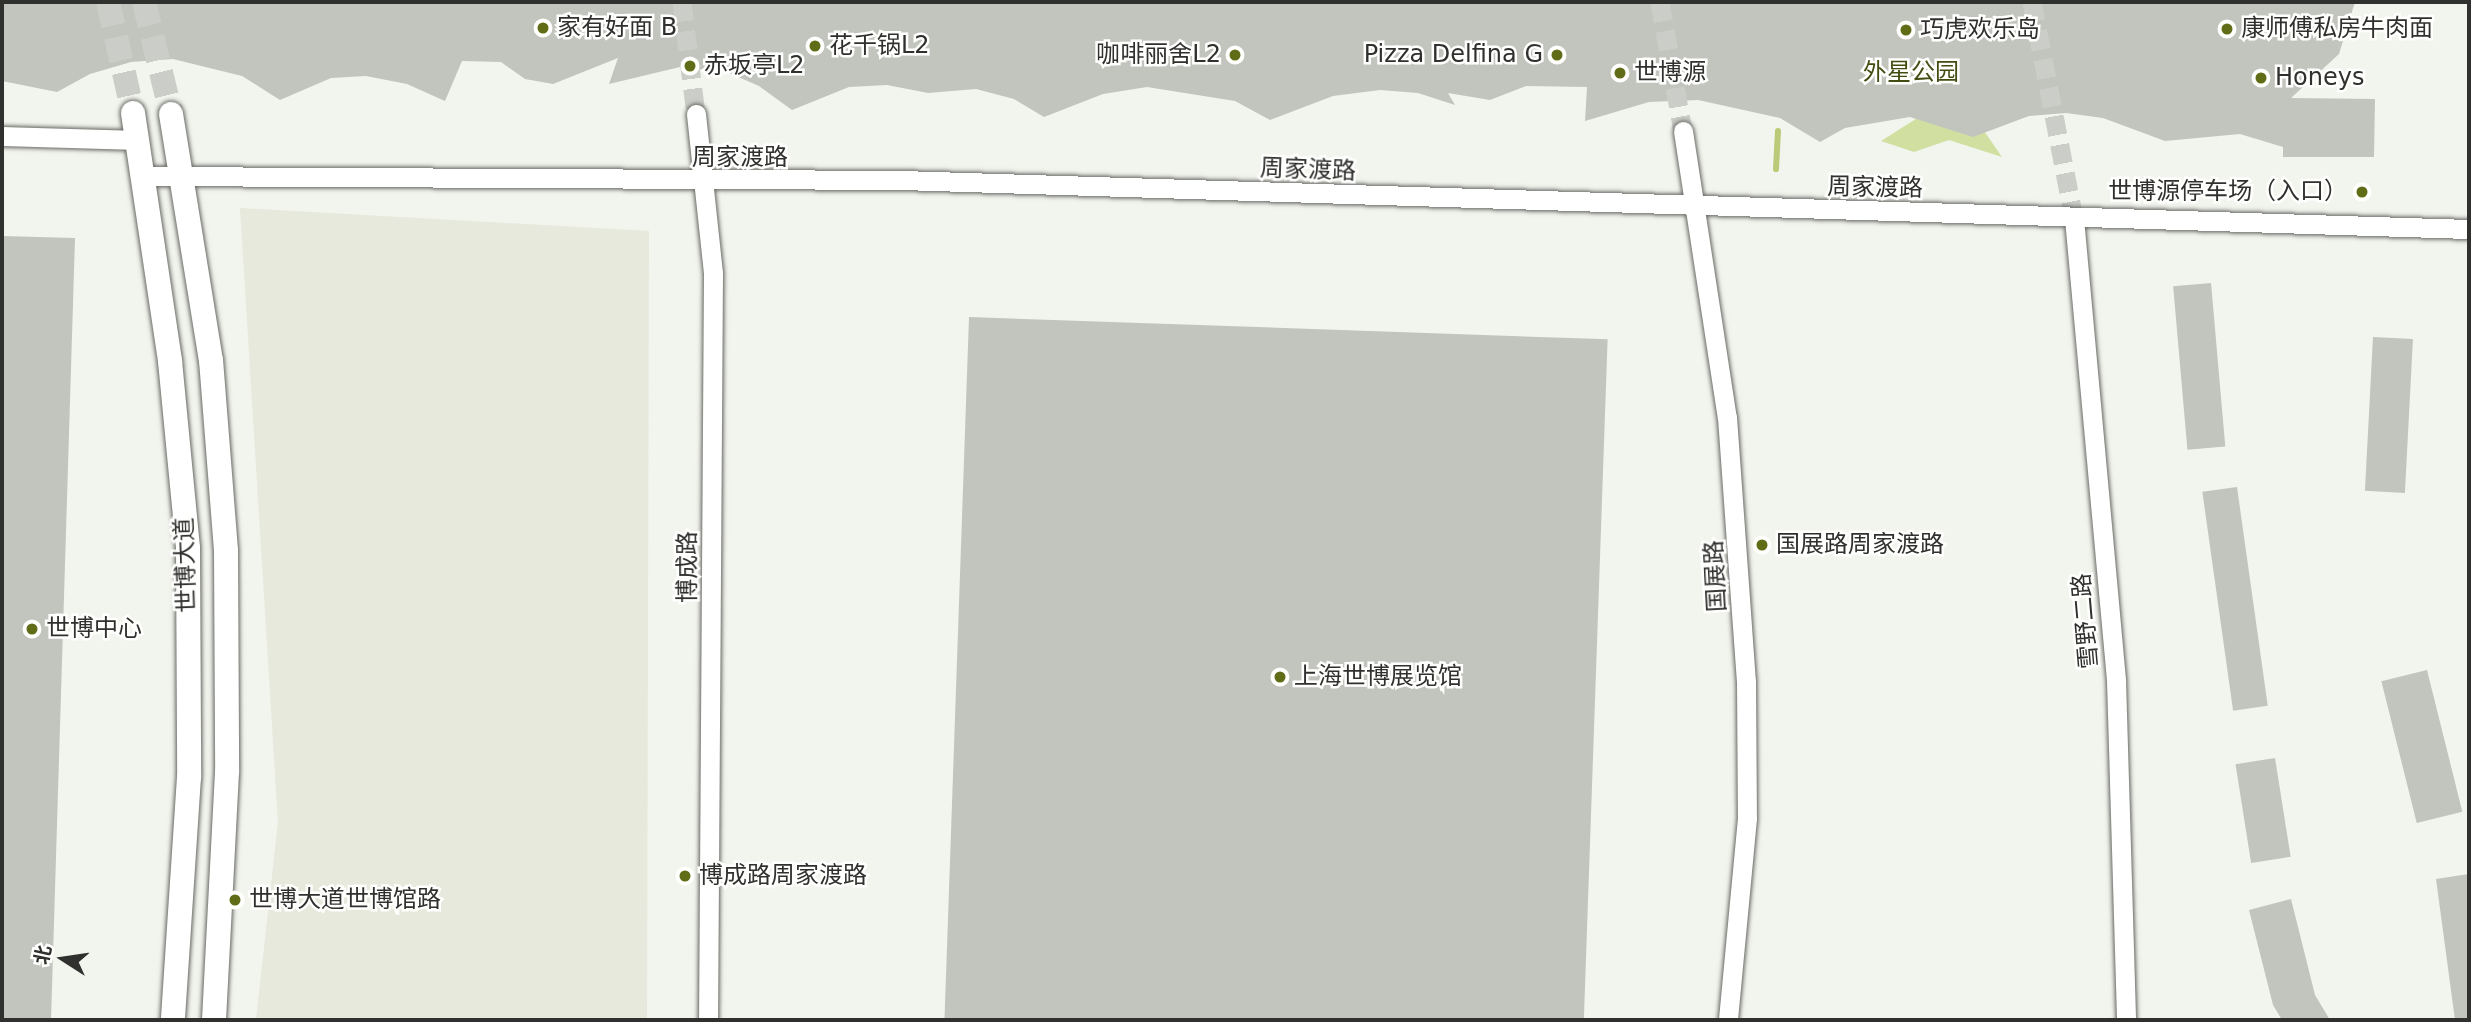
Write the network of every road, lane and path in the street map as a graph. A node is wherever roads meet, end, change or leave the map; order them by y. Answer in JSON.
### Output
{"nodes":[{"id":1,"x":133,"y":113,"type":"tunnel mouth"},
{"id":2,"x":171,"y":114,"type":"tunnel mouth"},
{"id":3,"x":696,"y":114,"type":"tunnel mouth"},
{"id":4,"x":1683,"y":131,"type":"tunnel mouth"},
{"id":5,"x":2,"y":136,"type":"edge"},
{"id":6,"x":138,"y":140,"type":"junction"},
{"id":7,"x":145,"y":176,"type":"junction"},
{"id":8,"x":184,"y":177,"type":"junction"},
{"id":9,"x":708,"y":183,"type":"junction"},
{"id":10,"x":1696,"y":208,"type":"junction"},
{"id":11,"x":2074,"y":218,"type":"junction"},
{"id":12,"x":2469,"y":229,"type":"edge"},
{"id":13,"x":173,"y":1020,"type":"edge"},
{"id":14,"x":214,"y":1020,"type":"edge"},
{"id":15,"x":708,"y":1020,"type":"edge"},
{"id":16,"x":1728,"y":1020,"type":"edge"},
{"id":17,"x":2126,"y":1020,"type":"edge"}],
"edges":[{"from":1,"to":6,"type":"main road","name":"世博大道"},
{"from":2,"to":8,"type":"main road","name":"世博大道"},
{"from":3,"to":9,"type":"street","name":"博成路"},
{"from":4,"to":10,"type":"street","name":"国展路"},
{"from":5,"to":6,"type":"street"},
{"from":6,"to":7,"type":"main road","name":"世博大道"},
{"from":7,"to":8,"type":"street","name":"周家渡路"},
{"from":7,"to":13,"type":"main road","name":"世博大道"},
{"from":8,"to":9,"type":"street","name":"周家渡路"},
{"from":8,"to":14,"type":"main road","name":"世博大道"},
{"from":9,"to":10,"type":"street","name":"周家渡路"},
{"from":9,"to":15,"type":"street","name":"博成路"},
{"from":10,"to":11,"type":"street","name":"周家渡路"},
{"from":10,"to":16,"type":"street","name":"国展路"},
{"from":11,"to":12,"type":"street","name":"周家渡路"},
{"from":11,"to":17,"type":"street","name":"雪野二路"}]}
